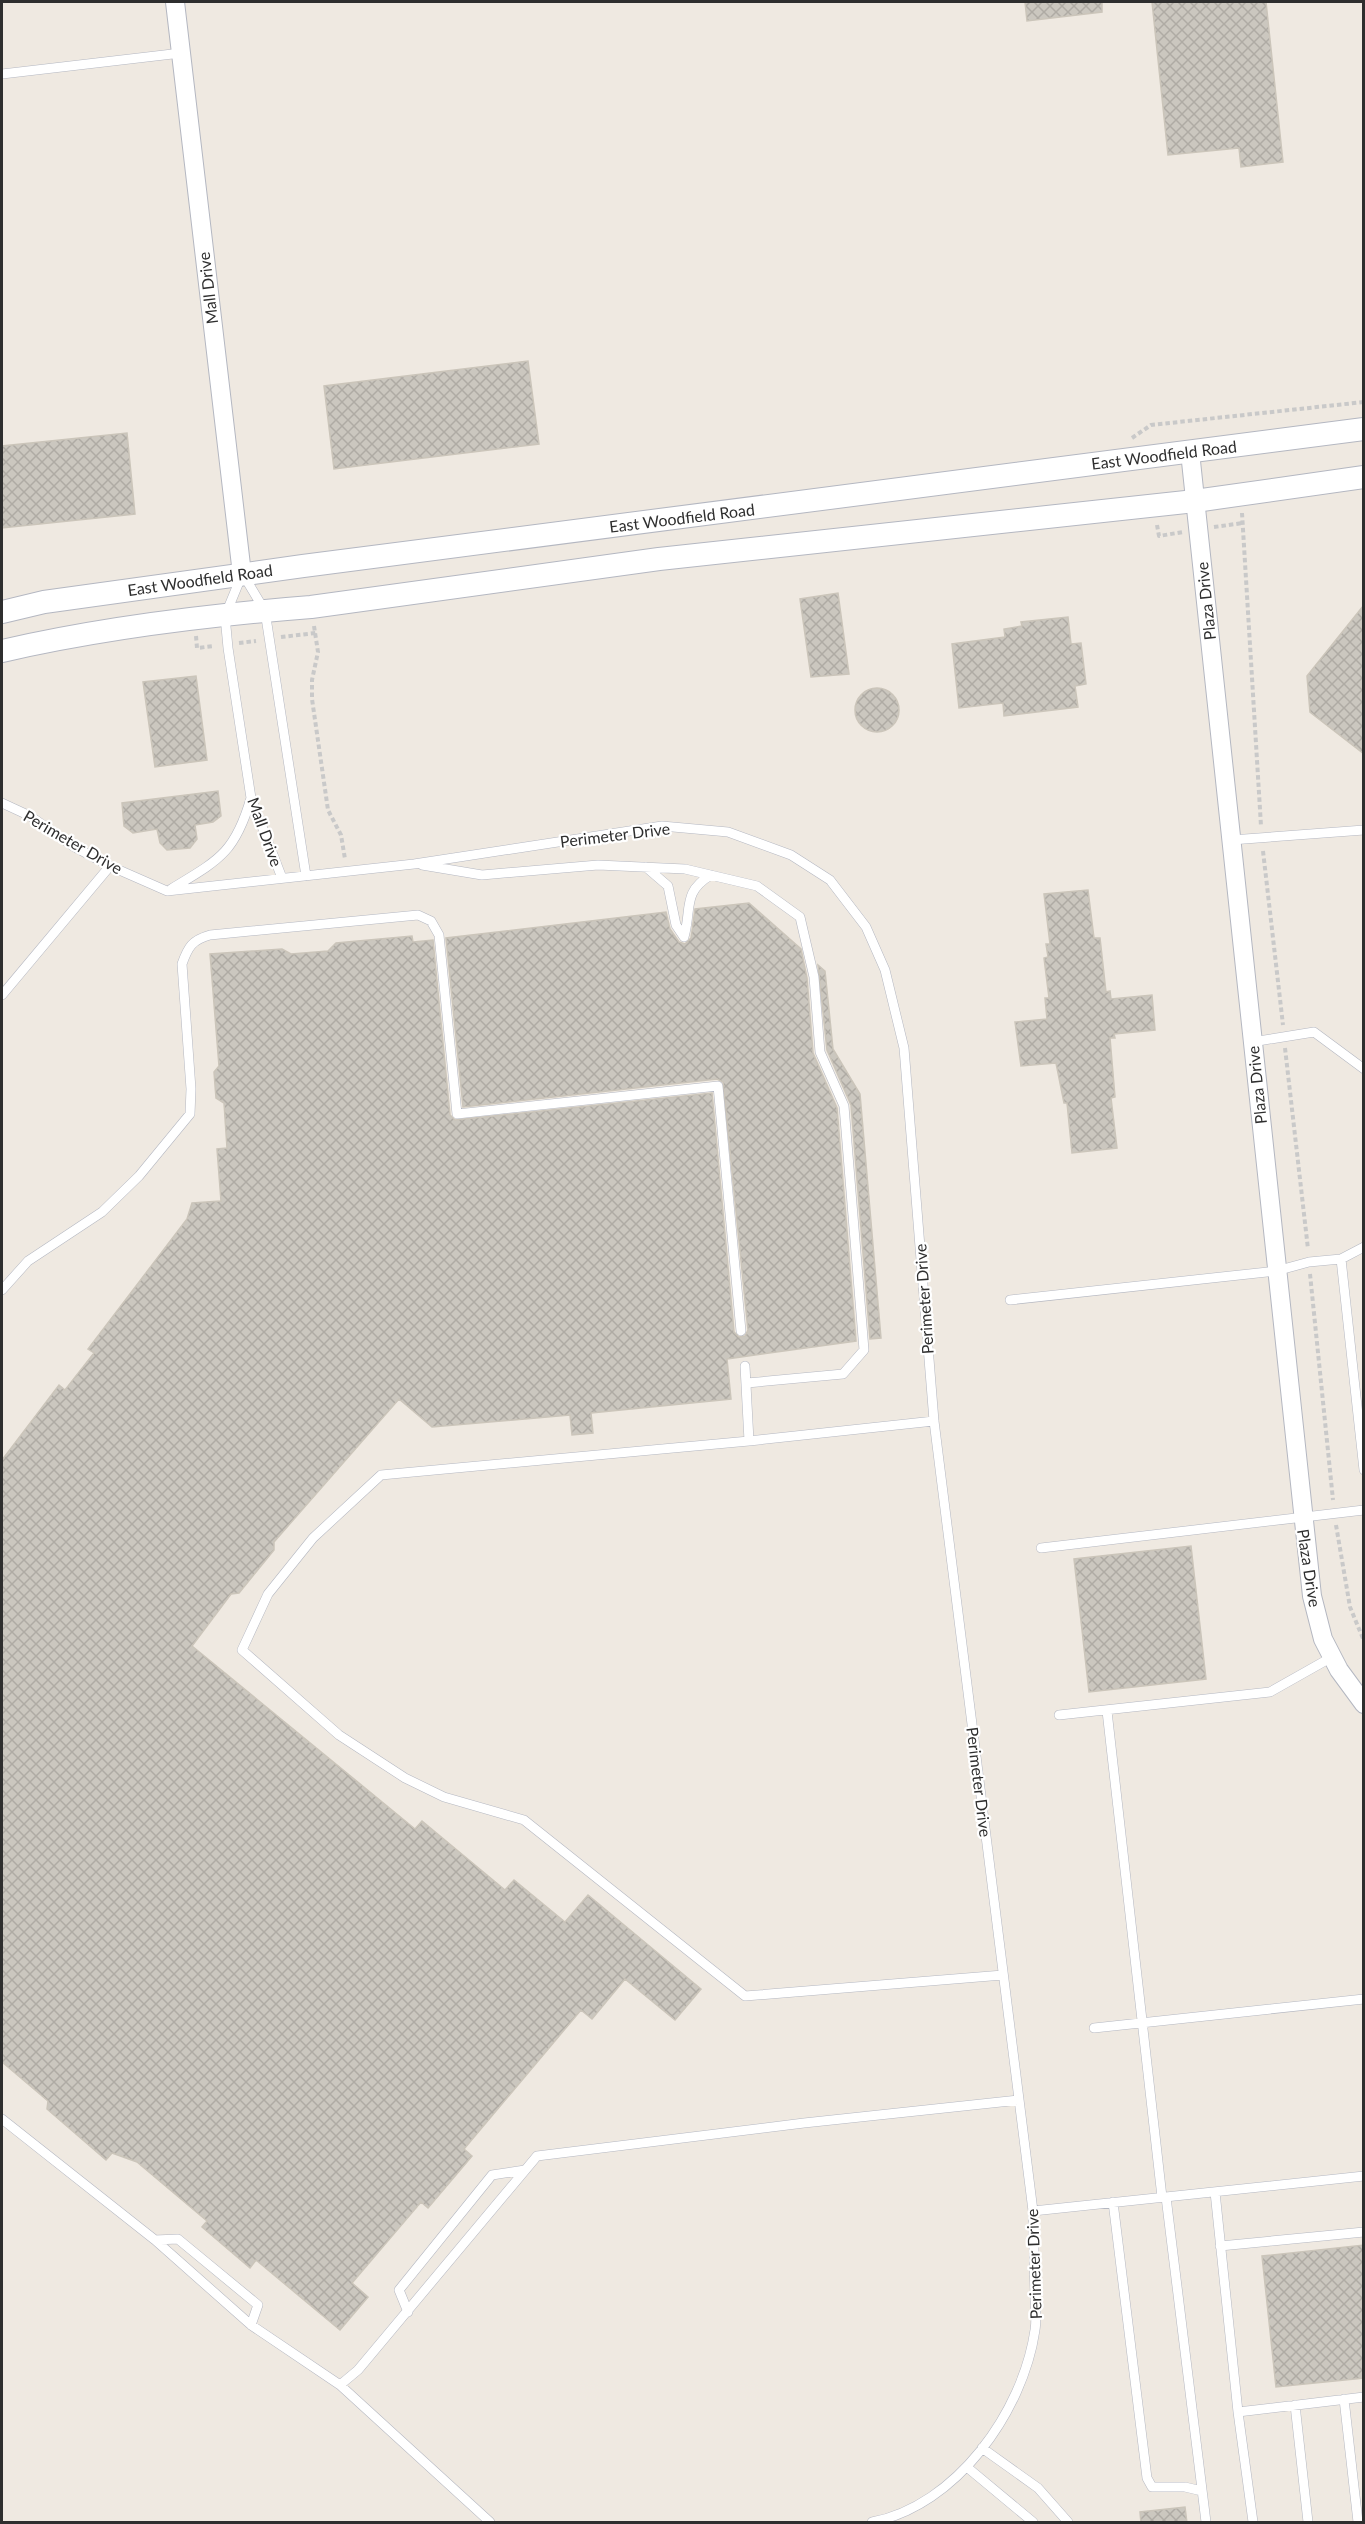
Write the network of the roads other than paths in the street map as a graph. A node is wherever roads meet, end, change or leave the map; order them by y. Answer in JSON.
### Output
{"nodes":[{"id":1,"x":175,"y":2,"type":"edge"},
{"id":2,"x":181,"y":53,"type":"junction"},
{"id":3,"x":2,"y":74,"type":"edge"},
{"id":4,"x":1364,"y":429,"type":"edge"},
{"id":5,"x":1190,"y":452,"type":"junction"},
{"id":6,"x":1364,"y":477,"type":"edge"},
{"id":7,"x":1196,"y":501,"type":"junction"},
{"id":8,"x":242,"y":574,"type":"junction"},
{"id":9,"x":265,"y":610,"type":"junction"},
{"id":10,"x":2,"y":612,"type":"edge"},
{"id":11,"x":225,"y":616,"type":"junction"},
{"id":12,"x":2,"y":651,"type":"edge"},
{"id":13,"x":251,"y":798,"type":"junction"},
{"id":14,"x":2,"y":803,"type":"edge"},
{"id":15,"x":1364,"y":830,"type":"edge"},
{"id":16,"x":1231,"y":840,"type":"junction"},
{"id":17,"x":414,"y":864,"type":"junction"},
{"id":18,"x":110,"y":866,"type":"junction"},
{"id":19,"x":646,"y":867,"type":"junction"},
{"id":20,"x":711,"y":875,"type":"junction"},
{"id":21,"x":306,"y":876,"type":"junction"},
{"id":22,"x":282,"y":878,"type":"junction"},
{"id":23,"x":167,"y":891,"type":"junction"},
{"id":24,"x":2,"y":995,"type":"edge"},
{"id":25,"x":1252,"y":1042,"type":"junction"},
{"id":26,"x":1364,"y":1070,"type":"edge"},
{"id":27,"x":1364,"y":1247,"type":"edge"},
{"id":28,"x":1341,"y":1258,"type":"junction"},
{"id":29,"x":1276,"y":1271,"type":"junction"},
{"id":30,"x":2,"y":1290,"type":"edge"},
{"id":31,"x":1010,"y":1300,"type":"dead end"},
{"id":32,"x":741,"y":1331,"type":"dead end"},
{"id":33,"x":745,"y":1366,"type":"dead end"},
{"id":34,"x":747,"y":1383,"type":"junction"},
{"id":35,"x":934,"y":1421,"type":"junction"},
{"id":36,"x":749,"y":1441,"type":"junction"},
{"id":37,"x":1364,"y":1470,"type":"edge"},
{"id":38,"x":1364,"y":1510,"type":"edge"},
{"id":39,"x":1302,"y":1516,"type":"junction"},
{"id":40,"x":1041,"y":1548,"type":"dead end"},
{"id":41,"x":1332,"y":1657,"type":"junction"},
{"id":42,"x":1364,"y":1704,"type":"edge"},
{"id":43,"x":1107,"y":1711,"type":"junction"},
{"id":44,"x":1059,"y":1715,"type":"dead end"},
{"id":45,"x":1004,"y":1975,"type":"junction"},
{"id":46,"x":1364,"y":1999,"type":"edge"},
{"id":47,"x":1143,"y":2023,"type":"junction"},
{"id":48,"x":1094,"y":2028,"type":"dead end"},
{"id":49,"x":1019,"y":2100,"type":"junction"},
{"id":50,"x":2,"y":2119,"type":"edge"},
{"id":51,"x":525,"y":2170,"type":"junction"},
{"id":52,"x":1364,"y":2176,"type":"edge"},
{"id":53,"x":1215,"y":2192,"type":"junction"},
{"id":54,"x":1164,"y":2197,"type":"junction"},
{"id":55,"x":1113,"y":2202,"type":"junction"},
{"id":56,"x":1033,"y":2211,"type":"junction"},
{"id":57,"x":1364,"y":2232,"type":"edge"},
{"id":58,"x":155,"y":2240,"type":"junction"},
{"id":59,"x":1220,"y":2246,"type":"junction"},
{"id":60,"x":408,"y":2312,"type":"junction"},
{"id":61,"x":251,"y":2325,"type":"junction"},
{"id":62,"x":340,"y":2385,"type":"junction"},
{"id":63,"x":1364,"y":2397,"type":"edge"},
{"id":64,"x":1344,"y":2399,"type":"junction"},
{"id":65,"x":1295,"y":2405,"type":"junction"},
{"id":66,"x":1238,"y":2412,"type":"junction"},
{"id":67,"x":982,"y":2448,"type":"junction"},
{"id":68,"x":968,"y":2468,"type":"junction"},
{"id":69,"x":1202,"y":2491,"type":"junction"},
{"id":70,"x":490,"y":2523,"type":"edge"},
{"id":71,"x":872,"y":2523,"type":"edge"},
{"id":72,"x":1033,"y":2523,"type":"edge"},
{"id":73,"x":1068,"y":2523,"type":"edge"},
{"id":74,"x":1206,"y":2523,"type":"edge"},
{"id":75,"x":1253,"y":2523,"type":"edge"},
{"id":76,"x":1308,"y":2523,"type":"edge"},
{"id":77,"x":1358,"y":2523,"type":"edge"}],
"edges":[{"from":1,"to":2,"type":"street","name":"Mall Drive"},
{"from":2,"to":3,"type":"lane"},
{"from":2,"to":8,"type":"street","name":"Mall Drive"},
{"from":4,"to":5,"type":"street","name":"East Woodfield Road"},
{"from":5,"to":7,"type":"street","name":"Plaza Drive"},
{"from":5,"to":8,"type":"street","name":"East Woodfield Road"},
{"from":6,"to":7,"type":"street"},
{"from":7,"to":9,"type":"street"},
{"from":7,"to":16,"type":"street","name":"Plaza Drive"},
{"from":8,"to":9,"type":"lane","name":"Mall Drive"},
{"from":8,"to":10,"type":"street","name":"East Woodfield Road"},
{"from":8,"to":11,"type":"lane","name":"Mall Drive"},
{"from":9,"to":11,"type":"street"},
{"from":9,"to":21,"type":"lane","name":"Mall Drive"},
{"from":11,"to":12,"type":"street"},
{"from":11,"to":13,"type":"lane","name":"Mall Drive"},
{"from":13,"to":22,"type":"lane","name":"Mall Drive"},
{"from":13,"to":23,"type":"lane"},
{"from":14,"to":18,"type":"lane","name":"Perimeter Drive"},
{"from":15,"to":16,"type":"lane"},
{"from":16,"to":25,"type":"street","name":"Plaza Drive"},
{"from":17,"to":19,"type":"lane"},
{"from":17,"to":21,"type":"lane","name":"Perimeter Drive"},
{"from":17,"to":35,"type":"lane","name":"Perimeter Drive"},
{"from":18,"to":23,"type":"lane","name":"Perimeter Drive"},
{"from":18,"to":24,"type":"lane"},
{"from":19,"to":20,"type":"lane"},
{"from":19,"to":20,"type":"lane"},
{"from":20,"to":34,"type":"lane"},
{"from":21,"to":22,"type":"lane","name":"Perimeter Drive"},
{"from":22,"to":23,"type":"lane","name":"Perimeter Drive"},
{"from":25,"to":26,"type":"lane"},
{"from":25,"to":29,"type":"street","name":"Plaza Drive"},
{"from":27,"to":28,"type":"lane"},
{"from":28,"to":29,"type":"lane"},
{"from":28,"to":37,"type":"lane"},
{"from":29,"to":31,"type":"lane"},
{"from":29,"to":39,"type":"street","name":"Plaza Drive"},
{"from":30,"to":32,"type":"lane"},
{"from":33,"to":34,"type":"lane"},
{"from":34,"to":36,"type":"lane"},
{"from":35,"to":36,"type":"lane"},
{"from":35,"to":45,"type":"lane","name":"Perimeter Drive"},
{"from":36,"to":45,"type":"lane"},
{"from":38,"to":39,"type":"lane"},
{"from":39,"to":40,"type":"lane"},
{"from":39,"to":41,"type":"street","name":"Plaza Drive"},
{"from":41,"to":42,"type":"street","name":"Plaza Drive"},
{"from":41,"to":43,"type":"lane"},
{"from":43,"to":44,"type":"lane"},
{"from":43,"to":47,"type":"lane"},
{"from":45,"to":49,"type":"lane","name":"Perimeter Drive"},
{"from":46,"to":47,"type":"lane"},
{"from":47,"to":48,"type":"lane"},
{"from":47,"to":54,"type":"lane"},
{"from":49,"to":51,"type":"lane"},
{"from":49,"to":56,"type":"lane","name":"Perimeter Drive"},
{"from":50,"to":58,"type":"lane"},
{"from":51,"to":60,"type":"lane"},
{"from":51,"to":60,"type":"lane"},
{"from":52,"to":53,"type":"lane"},
{"from":53,"to":54,"type":"lane"},
{"from":53,"to":59,"type":"lane"},
{"from":54,"to":55,"type":"lane"},
{"from":54,"to":69,"type":"lane"},
{"from":55,"to":56,"type":"lane"},
{"from":55,"to":69,"type":"lane"},
{"from":56,"to":67,"type":"lane","name":"Perimeter Drive"},
{"from":57,"to":59,"type":"lane"},
{"from":58,"to":61,"type":"lane"},
{"from":58,"to":61,"type":"lane"},
{"from":59,"to":66,"type":"lane"},
{"from":60,"to":62,"type":"lane"},
{"from":61,"to":62,"type":"lane"},
{"from":62,"to":70,"type":"lane"},
{"from":63,"to":64,"type":"lane"},
{"from":64,"to":65,"type":"lane"},
{"from":64,"to":77,"type":"lane"},
{"from":65,"to":66,"type":"lane"},
{"from":65,"to":76,"type":"lane"},
{"from":66,"to":75,"type":"lane"},
{"from":67,"to":68,"type":"lane","name":"Perimeter Drive"},
{"from":67,"to":73,"type":"lane"},
{"from":68,"to":71,"type":"lane","name":"Perimeter Drive"},
{"from":68,"to":72,"type":"lane"},
{"from":69,"to":74,"type":"lane"}]}
